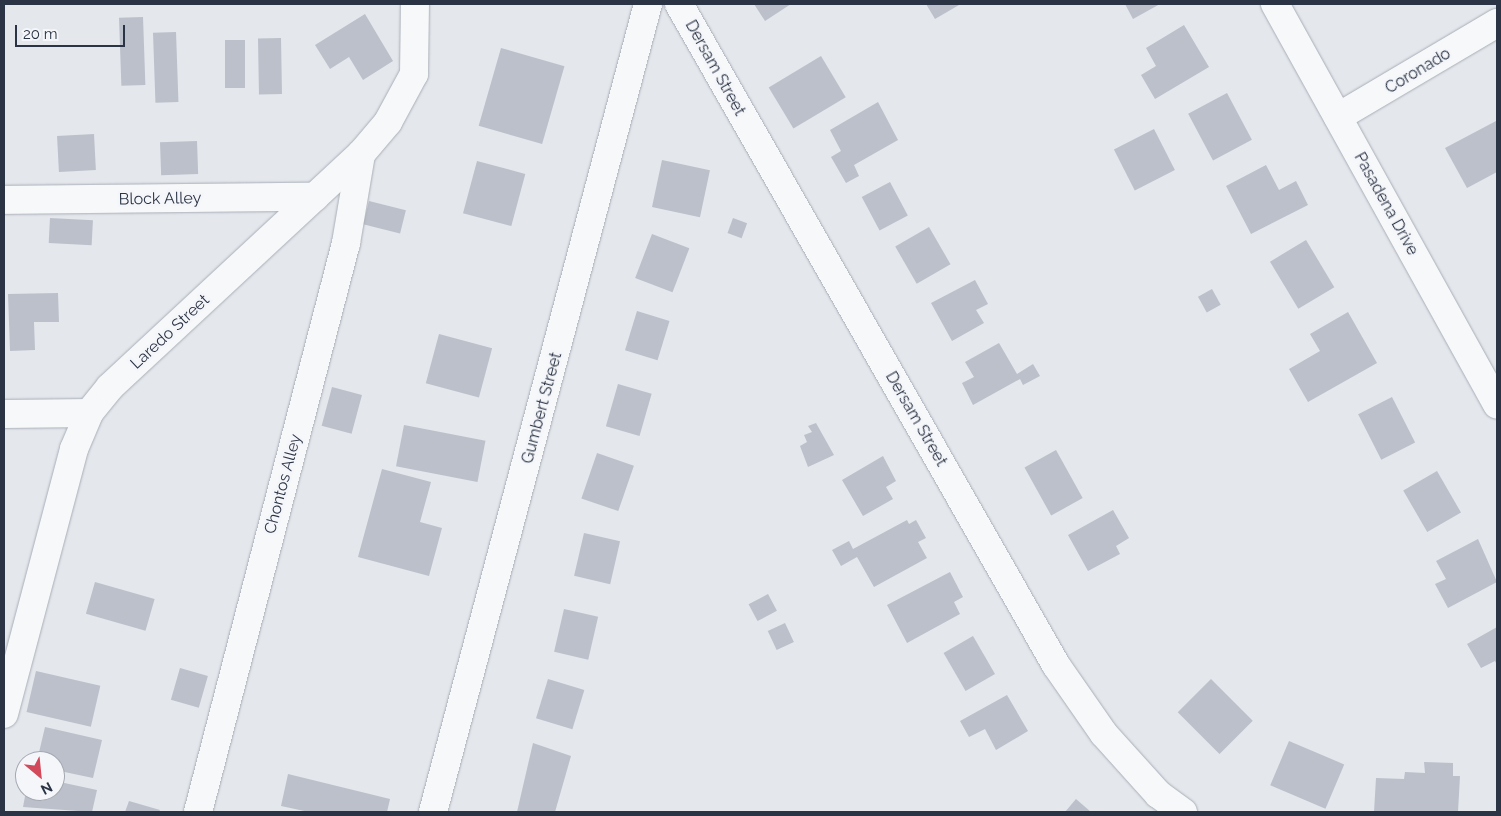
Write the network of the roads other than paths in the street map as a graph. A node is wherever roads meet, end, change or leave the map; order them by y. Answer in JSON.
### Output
{"nodes":[{"id":1,"x":415,"y":4,"type":"edge"},
{"id":2,"x":648,"y":4,"type":"edge"},
{"id":3,"x":679,"y":4,"type":"edge"},
{"id":4,"x":1274,"y":4,"type":"edge"},
{"id":5,"x":1497,"y":23,"type":"edge"},
{"id":6,"x":1338,"y":117,"type":"junction"},
{"id":7,"x":361,"y":154,"type":"junction"},
{"id":8,"x":315,"y":197,"type":"junction"},
{"id":9,"x":4,"y":200,"type":"edge"},
{"id":10,"x":1497,"y":406,"type":"edge"},
{"id":11,"x":89,"y":413,"type":"junction"},
{"id":12,"x":4,"y":414,"type":"edge"},
{"id":13,"x":9,"y":675,"type":"edge"},
{"id":14,"x":4,"y":714,"type":"edge"},
{"id":15,"x":198,"y":812,"type":"edge"},
{"id":16,"x":433,"y":812,"type":"edge"},
{"id":17,"x":1183,"y":812,"type":"edge"}],
"edges":[{"from":1,"to":7,"type":"street","name":"Laredo Street"},
{"from":2,"to":16,"type":"street","name":"Gumbert Street"},
{"from":3,"to":17,"type":"street","name":"Dersam Street"},
{"from":4,"to":6,"type":"street","name":"Pasadena Drive"},
{"from":5,"to":6,"type":"street","name":"Coronado"},
{"from":6,"to":10,"type":"street","name":"Pasadena Drive"},
{"from":7,"to":8,"type":"street","name":"Laredo Street"},
{"from":7,"to":15,"type":"street","name":"Chontos Alley"},
{"from":8,"to":9,"type":"street","name":"Block Alley"},
{"from":8,"to":11,"type":"street","name":"Laredo Street"},
{"from":11,"to":12,"type":"street"},
{"from":11,"to":13,"type":"street","name":"Laredo Street"},
{"from":13,"to":14,"type":"street","name":"Laredo Street"}]}
